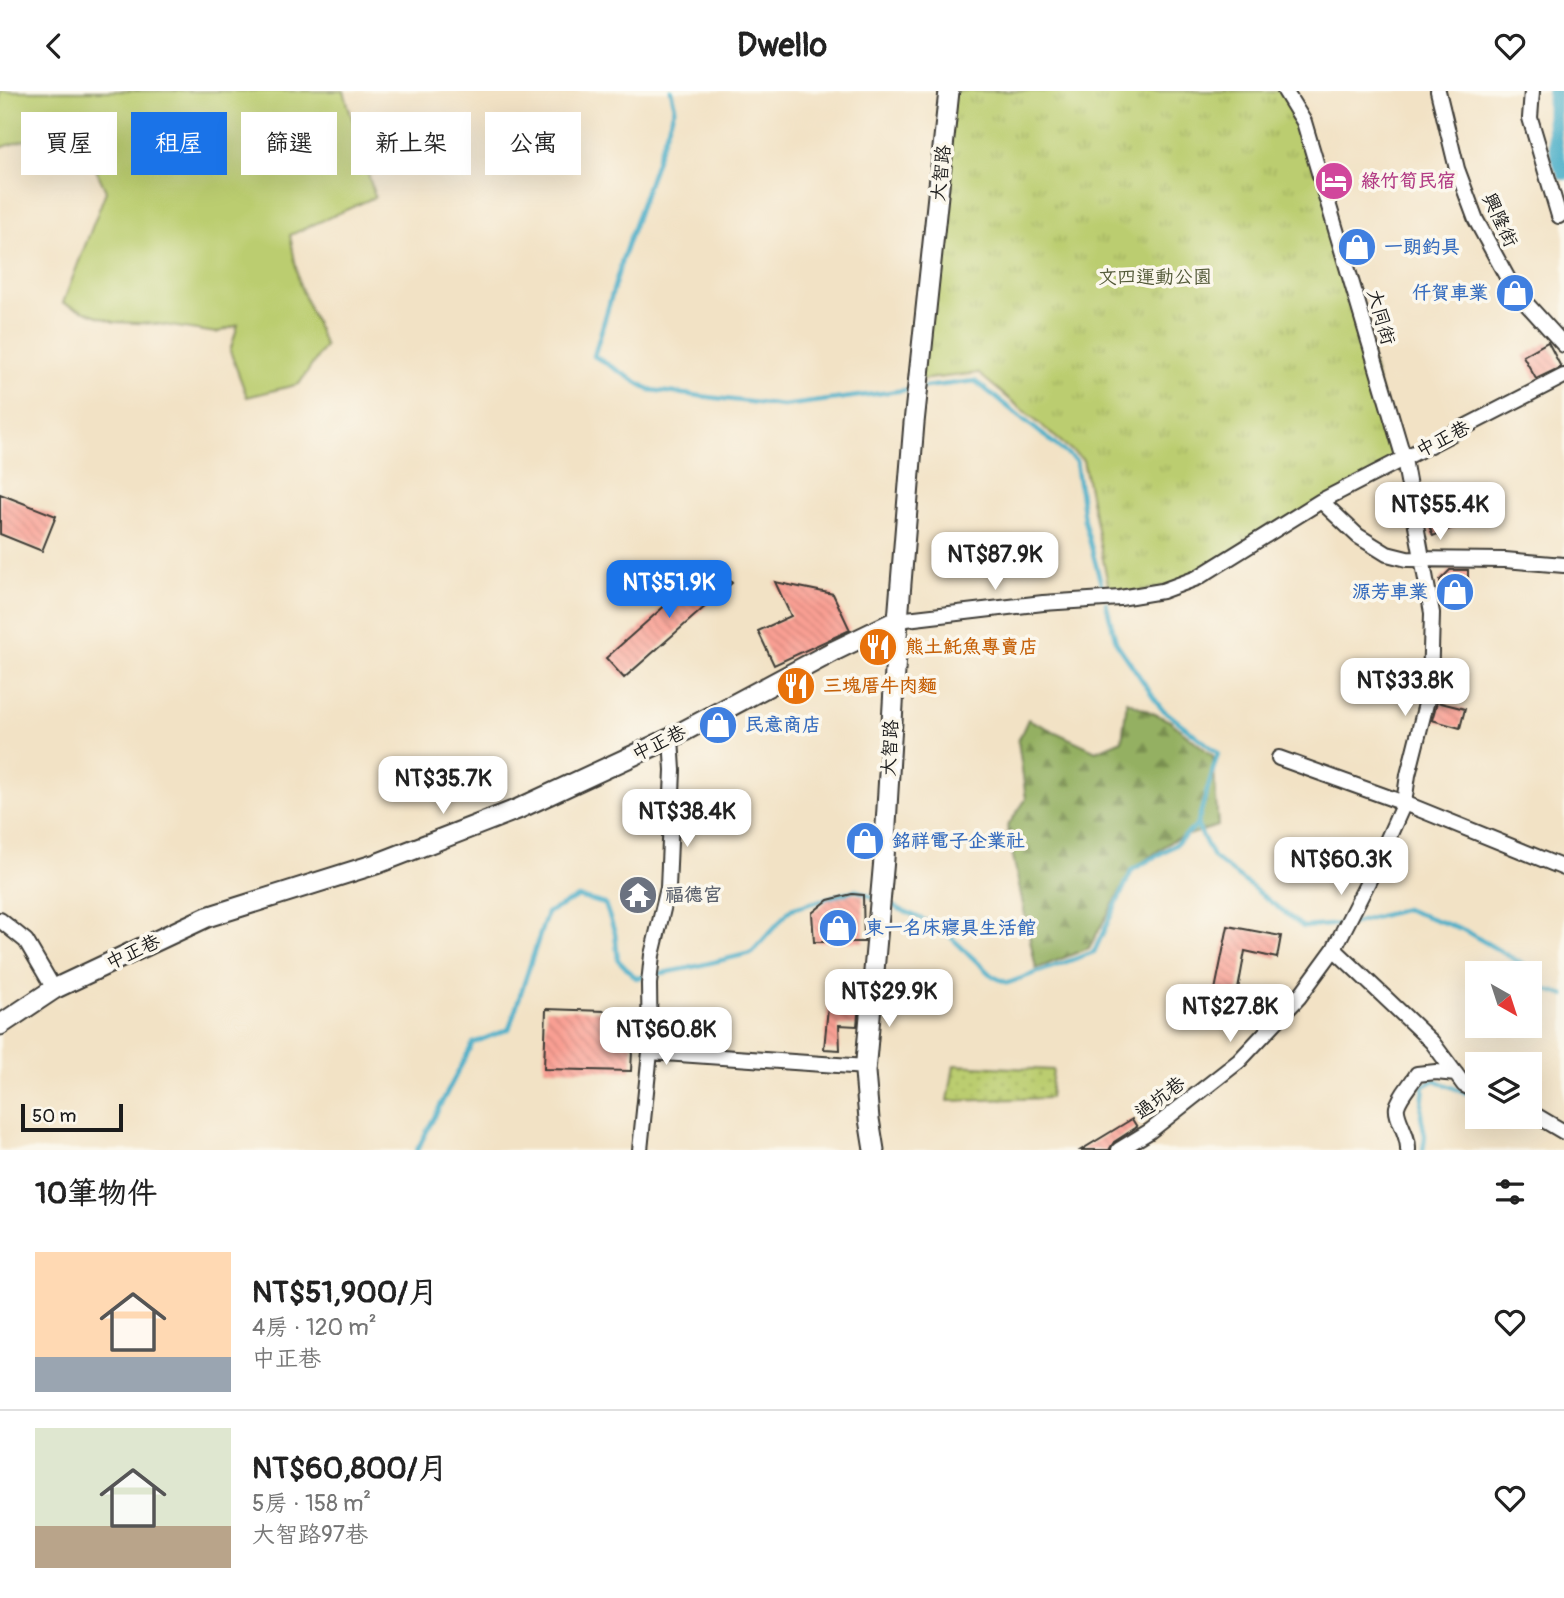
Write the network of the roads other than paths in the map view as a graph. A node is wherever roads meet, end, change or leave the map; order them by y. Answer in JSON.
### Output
{"nodes":[{"id":1,"x":949,"y":91,"type":"edge"},
{"id":2,"x":1285,"y":91,"type":"edge"},
{"id":3,"x":1438,"y":91,"type":"edge"},
{"id":4,"x":1532,"y":91,"type":"edge"},
{"id":5,"x":1559,"y":216,"type":"dead end"},
{"id":6,"x":1564,"y":345,"type":"edge"},
{"id":7,"x":1564,"y":376,"type":"edge"},
{"id":8,"x":1404,"y":459,"type":"junction"},
{"id":9,"x":1321,"y":501,"type":"junction"},
{"id":10,"x":1423,"y":560,"type":"junction"},
{"id":11,"x":1564,"y":565,"type":"edge"},
{"id":12,"x":898,"y":620,"type":"junction"},
{"id":13,"x":671,"y":738,"type":"junction"},
{"id":14,"x":1279,"y":758,"type":"dead end"},
{"id":15,"x":1404,"y":803,"type":"junction"},
{"id":16,"x":1564,"y":868,"type":"edge"},
{"id":17,"x":0,"y":920,"type":"edge"},
{"id":18,"x":1338,"y":943,"type":"junction"},
{"id":19,"x":54,"y":989,"type":"junction"},
{"id":20,"x":0,"y":1025,"type":"edge"},
{"id":21,"x":650,"y":1052,"type":"junction"},
{"id":22,"x":866,"y":1067,"type":"junction"},
{"id":23,"x":1457,"y":1074,"type":"junction"},
{"id":24,"x":1465,"y":1085,"type":"edge"},
{"id":25,"x":1542,"y":1119,"type":"edge"},
{"id":26,"x":1564,"y":1132,"type":"edge"},
{"id":27,"x":640,"y":1150,"type":"edge"},
{"id":28,"x":874,"y":1150,"type":"edge"},
{"id":29,"x":1119,"y":1150,"type":"edge"},
{"id":30,"x":1408,"y":1150,"type":"edge"}],
"edges":[{"from":1,"to":12,"type":"street","name":"大智路"},
{"from":2,"to":8,"type":"street","name":"大同街"},
{"from":3,"to":6,"type":"street","name":"興隆街"},
{"from":4,"to":5,"type":"street"},
{"from":7,"to":8,"type":"street","name":"中正巷"},
{"from":8,"to":9,"type":"street","name":"中正巷"},
{"from":8,"to":10,"type":"street","name":"大同街"},
{"from":9,"to":10,"type":"street"},
{"from":9,"to":12,"type":"street","name":"中正巷"},
{"from":10,"to":11,"type":"street"},
{"from":10,"to":15,"type":"street"},
{"from":12,"to":13,"type":"street","name":"中正巷"},
{"from":12,"to":22,"type":"street","name":"大智路"},
{"from":13,"to":19,"type":"street","name":"中正巷"},
{"from":13,"to":21,"type":"street"},
{"from":14,"to":15,"type":"street"},
{"from":15,"to":16,"type":"street"},
{"from":15,"to":18,"type":"street","name":"過坑巷"},
{"from":17,"to":19,"type":"street"},
{"from":18,"to":23,"type":"street"},
{"from":18,"to":29,"type":"street","name":"過坑巷"},
{"from":19,"to":20,"type":"street","name":"中正巷"},
{"from":21,"to":22,"type":"street"},
{"from":21,"to":27,"type":"street"},
{"from":22,"to":28,"type":"street","name":"大智路"},
{"from":23,"to":24,"type":"street"},
{"from":23,"to":30,"type":"street"},
{"from":25,"to":26,"type":"street"}]}
